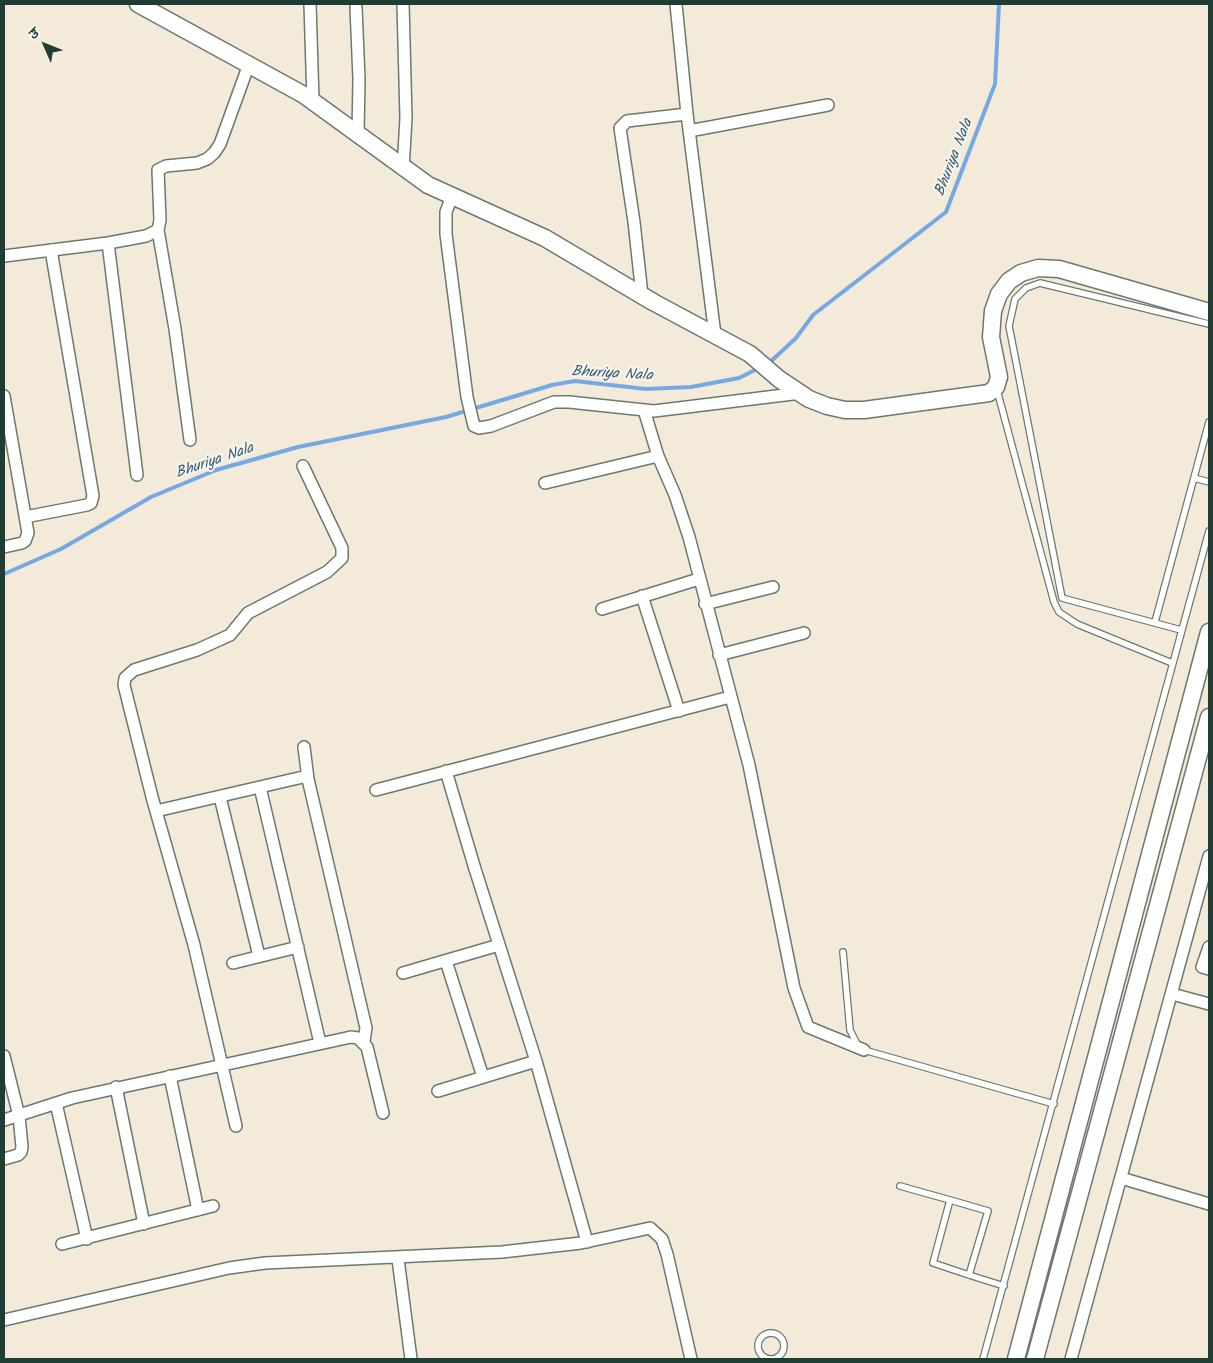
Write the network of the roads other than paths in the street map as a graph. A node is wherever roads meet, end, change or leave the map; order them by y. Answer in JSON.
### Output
{"nodes":[{"id":1,"x":138,"y":4,"type":"edge"},
{"id":2,"x":310,"y":4,"type":"edge"},
{"id":3,"x":403,"y":4,"type":"edge"},
{"id":4,"x":676,"y":4,"type":"edge"},
{"id":5,"x":356,"y":7,"type":"dead end"},
{"id":6,"x":249,"y":64,"type":"junction"},
{"id":7,"x":313,"y":101,"type":"junction"},
{"id":8,"x":828,"y":105,"type":"dead end"},
{"id":9,"x":687,"y":114,"type":"junction"},
{"id":10,"x":690,"y":131,"type":"junction"},
{"id":11,"x":358,"y":133,"type":"junction"},
{"id":12,"x":403,"y":169,"type":"junction"},
{"id":13,"x":452,"y":196,"type":"junction"},
{"id":14,"x":158,"y":230,"type":"junction"},
{"id":15,"x":108,"y":243,"type":"junction"},
{"id":16,"x":51,"y":250,"type":"junction"},
{"id":17,"x":4,"y":256,"type":"edge"},
{"id":18,"x":642,"y":295,"type":"junction"},
{"id":19,"x":1209,"y":312,"type":"edge"},
{"id":20,"x":1209,"y":324,"type":"edge"},
{"id":21,"x":715,"y":335,"type":"junction"},
{"id":22,"x":996,"y":387,"type":"junction"},
{"id":23,"x":801,"y":393,"type":"junction"},
{"id":24,"x":4,"y":396,"type":"edge"},
{"id":25,"x":644,"y":410,"type":"junction"},
{"id":26,"x":1209,"y":422,"type":"edge"},
{"id":27,"x":190,"y":440,"type":"dead end"},
{"id":28,"x":658,"y":456,"type":"junction"},
{"id":29,"x":303,"y":466,"type":"dead end"},
{"id":30,"x":137,"y":475,"type":"dead end"},
{"id":31,"x":1194,"y":478,"type":"junction"},
{"id":32,"x":1209,"y":482,"type":"edge"},
{"id":33,"x":545,"y":483,"type":"dead end"},
{"id":34,"x":25,"y":517,"type":"junction"},
{"id":35,"x":1209,"y":531,"type":"edge"},
{"id":36,"x":4,"y":547,"type":"edge"},
{"id":37,"x":698,"y":579,"type":"junction"},
{"id":38,"x":774,"y":587,"type":"dead end"},
{"id":39,"x":642,"y":596,"type":"junction"},
{"id":40,"x":705,"y":604,"type":"junction"},
{"id":41,"x":602,"y":608,"type":"dead end"},
{"id":42,"x":1155,"y":622,"type":"junction"},
{"id":43,"x":1181,"y":630,"type":"junction"},
{"id":44,"x":1209,"y":632,"type":"edge"},
{"id":45,"x":804,"y":633,"type":"dead end"},
{"id":46,"x":719,"y":655,"type":"junction"},
{"id":47,"x":1172,"y":663,"type":"junction"},
{"id":48,"x":730,"y":697,"type":"junction"},
{"id":49,"x":679,"y":711,"type":"junction"},
{"id":50,"x":1209,"y":717,"type":"edge"},
{"id":51,"x":304,"y":748,"type":"dead end"},
{"id":52,"x":446,"y":771,"type":"junction"},
{"id":53,"x":308,"y":779,"type":"junction"},
{"id":54,"x":260,"y":787,"type":"junction"},
{"id":55,"x":376,"y":790,"type":"dead end"},
{"id":56,"x":220,"y":797,"type":"junction"},
{"id":57,"x":156,"y":811,"type":"junction"},
{"id":58,"x":1209,"y":856,"type":"edge"},
{"id":59,"x":1204,"y":898,"type":"edge"},
{"id":60,"x":499,"y":945,"type":"junction"},
{"id":61,"x":1209,"y":946,"type":"edge"},
{"id":62,"x":298,"y":947,"type":"junction"},
{"id":63,"x":843,"y":952,"type":"dead end"},
{"id":64,"x":259,"y":956,"type":"junction"},
{"id":65,"x":446,"y":961,"type":"junction"},
{"id":66,"x":232,"y":963,"type":"dead end"},
{"id":67,"x":1209,"y":969,"type":"edge"},
{"id":68,"x":403,"y":973,"type":"dead end"},
{"id":69,"x":1172,"y":994,"type":"junction"},
{"id":70,"x":1209,"y":1004,"type":"edge"},
{"id":71,"x":364,"y":1042,"type":"junction"},
{"id":72,"x":320,"y":1043,"type":"junction"},
{"id":73,"x":864,"y":1050,"type":"junction"},
{"id":74,"x":4,"y":1056,"type":"edge"},
{"id":75,"x":536,"y":1061,"type":"junction"},
{"id":76,"x":222,"y":1064,"type":"junction"},
{"id":77,"x":170,"y":1076,"type":"junction"},
{"id":78,"x":483,"y":1077,"type":"junction"},
{"id":79,"x":116,"y":1087,"type":"junction"},
{"id":80,"x":438,"y":1091,"type":"dead end"},
{"id":81,"x":56,"y":1103,"type":"junction"},
{"id":82,"x":1054,"y":1104,"type":"junction"},
{"id":83,"x":383,"y":1113,"type":"dead end"},
{"id":84,"x":19,"y":1116,"type":"junction"},
{"id":85,"x":4,"y":1120,"type":"edge"},
{"id":86,"x":236,"y":1126,"type":"dead end"},
{"id":87,"x":4,"y":1159,"type":"edge"},
{"id":88,"x":1122,"y":1178,"type":"junction"},
{"id":89,"x":900,"y":1186,"type":"dead end"},
{"id":90,"x":950,"y":1200,"type":"junction"},
{"id":91,"x":1209,"y":1204,"type":"edge"},
{"id":92,"x":214,"y":1206,"type":"dead end"},
{"id":93,"x":198,"y":1210,"type":"junction"},
{"id":94,"x":144,"y":1224,"type":"junction"},
{"id":95,"x":87,"y":1239,"type":"junction"},
{"id":96,"x":587,"y":1242,"type":"junction"},
{"id":97,"x":62,"y":1244,"type":"dead end"},
{"id":98,"x":398,"y":1259,"type":"junction"},
{"id":99,"x":969,"y":1275,"type":"junction"},
{"id":100,"x":1004,"y":1286,"type":"junction"},
{"id":101,"x":5,"y":1317,"type":"edge"},
{"id":102,"x":782,"y":1338,"type":"joint"},
{"id":103,"x":411,"y":1359,"type":"edge"},
{"id":104,"x":691,"y":1359,"type":"edge"},
{"id":105,"x":983,"y":1359,"type":"edge"},
{"id":106,"x":1016,"y":1359,"type":"edge"},
{"id":107,"x":1035,"y":1359,"type":"edge"},
{"id":108,"x":1071,"y":1359,"type":"edge"}],
"edges":[{"from":1,"to":6,"type":"street"},
{"from":2,"to":7,"type":"street"},
{"from":3,"to":12,"type":"street"},
{"from":4,"to":9,"type":"street"},
{"from":5,"to":11,"type":"street"},
{"from":6,"to":7,"type":"street"},
{"from":6,"to":14,"type":"street"},
{"from":7,"to":11,"type":"street"},
{"from":8,"to":10,"type":"street"},
{"from":9,"to":10,"type":"street"},
{"from":9,"to":18,"type":"street"},
{"from":10,"to":21,"type":"street"},
{"from":11,"to":12,"type":"street"},
{"from":12,"to":13,"type":"street"},
{"from":13,"to":18,"type":"street"},
{"from":13,"to":25,"type":"street"},
{"from":14,"to":15,"type":"street"},
{"from":14,"to":27,"type":"street"},
{"from":15,"to":16,"type":"street"},
{"from":15,"to":30,"type":"street"},
{"from":16,"to":17,"type":"street"},
{"from":16,"to":34,"type":"street"},
{"from":18,"to":21,"type":"street"},
{"from":19,"to":22,"type":"street"},
{"from":20,"to":42,"type":"lane"},
{"from":21,"to":23,"type":"street"},
{"from":22,"to":23,"type":"street"},
{"from":22,"to":47,"type":"lane"},
{"from":23,"to":25,"type":"street"},
{"from":24,"to":34,"type":"street"},
{"from":25,"to":28,"type":"street"},
{"from":26,"to":31,"type":"lane"},
{"from":28,"to":33,"type":"street"},
{"from":28,"to":37,"type":"street"},
{"from":29,"to":57,"type":"street"},
{"from":31,"to":32,"type":"lane"},
{"from":31,"to":42,"type":"lane"},
{"from":34,"to":36,"type":"street"},
{"from":35,"to":43,"type":"lane"},
{"from":37,"to":39,"type":"street"},
{"from":37,"to":40,"type":"street"},
{"from":38,"to":40,"type":"street"},
{"from":39,"to":41,"type":"street"},
{"from":39,"to":49,"type":"street"},
{"from":40,"to":46,"type":"street"},
{"from":42,"to":43,"type":"lane"},
{"from":43,"to":47,"type":"lane"},
{"from":44,"to":106,"type":"street"},
{"from":45,"to":46,"type":"street"},
{"from":46,"to":48,"type":"street"},
{"from":47,"to":82,"type":"lane"},
{"from":48,"to":49,"type":"street"},
{"from":48,"to":73,"type":"street"},
{"from":49,"to":52,"type":"street"},
{"from":50,"to":107,"type":"street"},
{"from":51,"to":53,"type":"street"},
{"from":52,"to":55,"type":"street"},
{"from":52,"to":60,"type":"street"},
{"from":53,"to":54,"type":"street"},
{"from":53,"to":71,"type":"street"},
{"from":54,"to":56,"type":"street"},
{"from":54,"to":62,"type":"street"},
{"from":56,"to":57,"type":"street"},
{"from":56,"to":64,"type":"street"},
{"from":57,"to":76,"type":"street"},
{"from":58,"to":59,"type":"street"},
{"from":59,"to":69,"type":"street"},
{"from":60,"to":65,"type":"street"},
{"from":60,"to":75,"type":"street"},
{"from":61,"to":67,"type":"street"},
{"from":62,"to":64,"type":"street"},
{"from":62,"to":72,"type":"street"},
{"from":63,"to":73,"type":"lane"},
{"from":64,"to":66,"type":"street"},
{"from":65,"to":68,"type":"street"},
{"from":65,"to":78,"type":"street"},
{"from":69,"to":70,"type":"street"},
{"from":69,"to":88,"type":"street"},
{"from":71,"to":72,"type":"street"},
{"from":71,"to":83,"type":"street"},
{"from":72,"to":76,"type":"street"},
{"from":73,"to":82,"type":"lane"},
{"from":74,"to":84,"type":"street"},
{"from":75,"to":78,"type":"street"},
{"from":75,"to":96,"type":"street"},
{"from":76,"to":77,"type":"street"},
{"from":76,"to":86,"type":"street"},
{"from":77,"to":79,"type":"street"},
{"from":77,"to":93,"type":"street"},
{"from":78,"to":80,"type":"street"},
{"from":79,"to":81,"type":"street"},
{"from":79,"to":94,"type":"street"},
{"from":81,"to":84,"type":"street"},
{"from":81,"to":95,"type":"street"},
{"from":82,"to":100,"type":"lane"},
{"from":84,"to":85,"type":"street"},
{"from":84,"to":87,"type":"street"},
{"from":88,"to":91,"type":"street"},
{"from":88,"to":108,"type":"street"},
{"from":89,"to":90,"type":"lane"},
{"from":90,"to":99,"type":"lane"},
{"from":90,"to":99,"type":"lane"},
{"from":92,"to":93,"type":"street"},
{"from":93,"to":94,"type":"street"},
{"from":94,"to":95,"type":"street"},
{"from":95,"to":97,"type":"street"},
{"from":96,"to":98,"type":"street"},
{"from":96,"to":104,"type":"street"},
{"from":98,"to":101,"type":"street"},
{"from":98,"to":103,"type":"street"},
{"from":99,"to":100,"type":"lane"},
{"from":100,"to":105,"type":"lane"},
{"from":102,"to":102,"type":"lane"}]}
